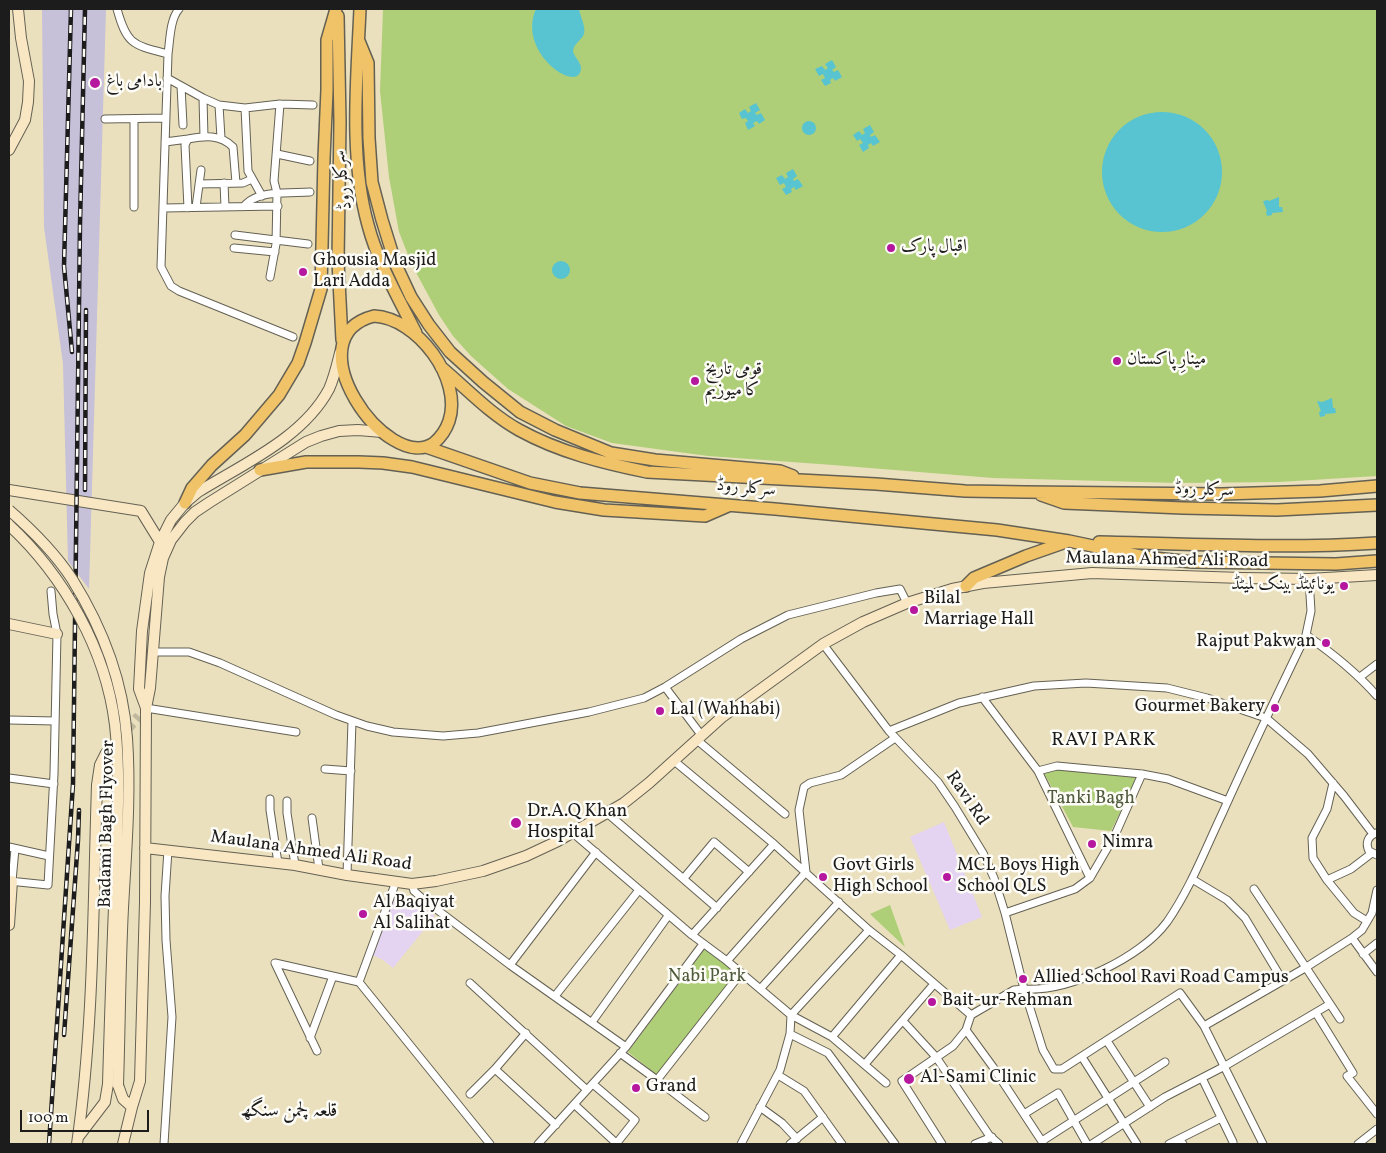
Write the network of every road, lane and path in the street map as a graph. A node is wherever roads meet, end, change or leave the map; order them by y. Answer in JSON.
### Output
{"nodes":[{"id":1,"x":18,"y":9,"type":"edge"},
{"id":2,"x":117,"y":9,"type":"edge"},
{"id":3,"x":180,"y":9,"type":"edge"},
{"id":4,"x":337,"y":9,"type":"edge"},
{"id":5,"x":360,"y":9,"type":"edge"},
{"id":6,"x":359,"y":41,"type":"junction"},
{"id":7,"x":168,"y":54,"type":"junction"},
{"id":8,"x":167,"y":78,"type":"junction"},
{"id":9,"x":181,"y":86,"type":"junction"},
{"id":10,"x":203,"y":98,"type":"junction"},
{"id":11,"x":280,"y":104,"type":"junction"},
{"id":12,"x":219,"y":105,"type":"junction"},
{"id":13,"x":312,"y":105,"type":"dead end"},
{"id":14,"x":245,"y":108,"type":"junction"},
{"id":15,"x":134,"y":118,"type":"junction"},
{"id":16,"x":166,"y":118,"type":"junction"},
{"id":17,"x":105,"y":119,"type":"dead end"},
{"id":18,"x":183,"y":125,"type":"dead end"},
{"id":19,"x":204,"y":137,"type":"junction"},
{"id":20,"x":221,"y":138,"type":"junction"},
{"id":21,"x":188,"y":139,"type":"junction"},
{"id":22,"x":165,"y":142,"type":"junction"},
{"id":23,"x":9,"y":150,"type":"edge"},
{"id":24,"x":277,"y":154,"type":"junction"},
{"id":25,"x":310,"y":160,"type":"dead end"},
{"id":26,"x":201,"y":170,"type":"dead end"},
{"id":27,"x":252,"y":179,"type":"junction"},
{"id":28,"x":224,"y":183,"type":"junction"},
{"id":29,"x":236,"y":183,"type":"junction"},
{"id":30,"x":199,"y":184,"type":"junction"},
{"id":31,"x":310,"y":192,"type":"dead end"},
{"id":32,"x":277,"y":194,"type":"junction"},
{"id":33,"x":262,"y":196,"type":"junction"},
{"id":34,"x":278,"y":206,"type":"junction"},
{"id":35,"x":134,"y":207,"type":"dead end"},
{"id":36,"x":224,"y":207,"type":"junction"},
{"id":37,"x":243,"y":207,"type":"junction"},
{"id":38,"x":164,"y":208,"type":"junction"},
{"id":39,"x":192,"y":208,"type":"junction"},
{"id":40,"x":235,"y":235,"type":"dead end"},
{"id":41,"x":277,"y":239,"type":"junction"},
{"id":42,"x":308,"y":244,"type":"dead end"},
{"id":43,"x":234,"y":248,"type":"dead end"},
{"id":44,"x":275,"y":252,"type":"junction"},
{"id":45,"x":270,"y":277,"type":"dead end"},
{"id":46,"x":293,"y":336,"type":"dead end"},
{"id":47,"x":418,"y":336,"type":"junction"},
{"id":48,"x":341,"y":347,"type":"junction"},
{"id":49,"x":441,"y":367,"type":"junction"},
{"id":50,"x":382,"y":432,"type":"junction"},
{"id":51,"x":426,"y":447,"type":"junction"},
{"id":52,"x":260,"y":470,"type":"junction"},
{"id":53,"x":810,"y":481,"type":"junction"},
{"id":54,"x":1377,"y":486,"type":"edge"},
{"id":55,"x":9,"y":490,"type":"edge"},
{"id":56,"x":1032,"y":492,"type":"junction"},
{"id":57,"x":185,"y":503,"type":"junction"},
{"id":58,"x":730,"y":505,"type":"junction"},
{"id":59,"x":1377,"y":505,"type":"edge"},
{"id":60,"x":9,"y":510,"type":"edge"},
{"id":61,"x":9,"y":525,"type":"edge"},
{"id":62,"x":1069,"y":541,"type":"junction"},
{"id":63,"x":160,"y":542,"type":"junction"},
{"id":64,"x":1377,"y":543,"type":"edge"},
{"id":65,"x":1377,"y":561,"type":"edge"},
{"id":66,"x":1192,"y":562,"type":"junction"},
{"id":67,"x":1191,"y":576,"type":"junction"},
{"id":68,"x":1377,"y":576,"type":"edge"},
{"id":69,"x":1309,"y":579,"type":"junction"},
{"id":70,"x":966,"y":586,"type":"junction"},
{"id":71,"x":51,"y":591,"type":"dead end"},
{"id":72,"x":907,"y":603,"type":"junction"},
{"id":73,"x":9,"y":624,"type":"edge"},
{"id":74,"x":58,"y":634,"type":"junction"},
{"id":75,"x":1306,"y":635,"type":"junction"},
{"id":76,"x":823,"y":644,"type":"junction"},
{"id":77,"x":152,"y":652,"type":"junction"},
{"id":78,"x":1377,"y":664,"type":"edge"},
{"id":79,"x":1360,"y":677,"type":"junction"},
{"id":80,"x":665,"y":687,"type":"junction"},
{"id":81,"x":1377,"y":696,"type":"edge"},
{"id":82,"x":982,"y":697,"type":"junction"},
{"id":83,"x":142,"y":712,"type":"junction"},
{"id":84,"x":1266,"y":718,"type":"junction"},
{"id":85,"x":9,"y":720,"type":"edge"},
{"id":86,"x":55,"y":721,"type":"junction"},
{"id":87,"x":352,"y":721,"type":"junction"},
{"id":88,"x":889,"y":731,"type":"junction"},
{"id":89,"x":296,"y":732,"type":"dead end"},
{"id":90,"x":699,"y":738,"type":"junction"},
{"id":91,"x":895,"y":738,"type":"junction"},
{"id":92,"x":106,"y":753,"type":"tunnel mouth"},
{"id":93,"x":674,"y":760,"type":"junction"},
{"id":94,"x":324,"y":769,"type":"dead end"},
{"id":95,"x":1038,"y":770,"type":"junction"},
{"id":96,"x":351,"y":771,"type":"junction"},
{"id":97,"x":1142,"y":774,"type":"junction"},
{"id":98,"x":9,"y":778,"type":"edge"},
{"id":99,"x":1333,"y":783,"type":"junction"},
{"id":100,"x":54,"y":784,"type":"junction"},
{"id":101,"x":270,"y":799,"type":"dead end"},
{"id":102,"x":288,"y":801,"type":"dead end"},
{"id":103,"x":1228,"y":801,"type":"junction"},
{"id":104,"x":606,"y":812,"type":"junction"},
{"id":105,"x":785,"y":814,"type":"dead end"},
{"id":106,"x":312,"y":818,"type":"dead end"},
{"id":107,"x":574,"y":833,"type":"junction"},
{"id":108,"x":1375,"y":833,"type":"edge"},
{"id":109,"x":774,"y":844,"type":"junction"},
{"id":110,"x":12,"y":848,"type":"edge"},
{"id":111,"x":145,"y":848,"type":"junction"},
{"id":112,"x":168,"y":850,"type":"junction"},
{"id":113,"x":596,"y":852,"type":"junction"},
{"id":114,"x":1375,"y":854,"type":"edge"},
{"id":115,"x":49,"y":856,"type":"junction"},
{"id":116,"x":278,"y":863,"type":"junction"},
{"id":117,"x":295,"y":865,"type":"junction"},
{"id":118,"x":319,"y":869,"type":"junction"},
{"id":119,"x":749,"y":872,"type":"junction"},
{"id":120,"x":806,"y":872,"type":"junction"},
{"id":121,"x":347,"y":875,"type":"junction"},
{"id":122,"x":684,"y":878,"type":"junction"},
{"id":123,"x":1090,"y":878,"type":"junction"},
{"id":124,"x":1192,"y":879,"type":"junction"},
{"id":125,"x":1327,"y":880,"type":"junction"},
{"id":126,"x":10,"y":881,"type":"edge"},
{"id":127,"x":412,"y":884,"type":"junction"},
{"id":128,"x":394,"y":887,"type":"dead end"},
{"id":129,"x":1254,"y":889,"type":"dead end"},
{"id":130,"x":639,"y":890,"type":"junction"},
{"id":131,"x":1377,"y":890,"type":"edge"},
{"id":132,"x":839,"y":902,"type":"junction"},
{"id":133,"x":717,"y":908,"type":"junction"},
{"id":134,"x":1006,"y":913,"type":"junction"},
{"id":135,"x":668,"y":916,"type":"junction"},
{"id":136,"x":1368,"y":921,"type":"junction"},
{"id":137,"x":9,"y":925,"type":"edge"},
{"id":138,"x":869,"y":930,"type":"junction"},
{"id":139,"x":692,"y":935,"type":"junction"},
{"id":140,"x":1352,"y":938,"type":"junction"},
{"id":141,"x":1377,"y":943,"type":"edge"},
{"id":142,"x":703,"y":944,"type":"junction"},
{"id":143,"x":1363,"y":954,"type":"junction"},
{"id":144,"x":901,"y":955,"type":"junction"},
{"id":145,"x":727,"y":961,"type":"junction"},
{"id":146,"x":510,"y":966,"type":"junction"},
{"id":147,"x":1305,"y":968,"type":"junction"},
{"id":148,"x":1377,"y":972,"type":"edge"},
{"id":149,"x":741,"y":973,"type":"junction"},
{"id":150,"x":333,"y":976,"type":"junction"},
{"id":151,"x":1283,"y":981,"type":"junction"},
{"id":152,"x":360,"y":982,"type":"junction"},
{"id":153,"x":470,"y":983,"type":"dead end"},
{"id":154,"x":934,"y":984,"type":"junction"},
{"id":155,"x":761,"y":988,"type":"junction"},
{"id":156,"x":1024,"y":989,"type":"junction"},
{"id":157,"x":555,"y":996,"type":"junction"},
{"id":158,"x":1330,"y":1004,"type":"junction"},
{"id":159,"x":1316,"y":1013,"type":"junction"},
{"id":160,"x":791,"y":1015,"type":"junction"},
{"id":161,"x":971,"y":1015,"type":"junction"},
{"id":162,"x":1340,"y":1019,"type":"dead end"},
{"id":163,"x":903,"y":1021,"type":"junction"},
{"id":164,"x":592,"y":1022,"type":"junction"},
{"id":165,"x":1204,"y":1026,"type":"junction"},
{"id":166,"x":966,"y":1030,"type":"junction"},
{"id":167,"x":526,"y":1033,"type":"junction"},
{"id":168,"x":790,"y":1034,"type":"junction"},
{"id":169,"x":832,"y":1037,"type":"junction"},
{"id":170,"x":310,"y":1038,"type":"junction"},
{"id":171,"x":1107,"y":1041,"type":"junction"},
{"id":172,"x":626,"y":1047,"type":"junction"},
{"id":173,"x":317,"y":1051,"type":"dead end"},
{"id":174,"x":620,"y":1053,"type":"junction"},
{"id":175,"x":936,"y":1057,"type":"junction"},
{"id":176,"x":1082,"y":1057,"type":"junction"},
{"id":177,"x":1165,"y":1062,"type":"dead end"},
{"id":178,"x":865,"y":1064,"type":"junction"},
{"id":179,"x":1225,"y":1066,"type":"junction"},
{"id":180,"x":495,"y":1069,"type":"junction"},
{"id":181,"x":778,"y":1075,"type":"junction"},
{"id":182,"x":1202,"y":1078,"type":"junction"},
{"id":183,"x":657,"y":1080,"type":"junction"},
{"id":184,"x":1134,"y":1082,"type":"junction"},
{"id":185,"x":886,"y":1083,"type":"dead end"},
{"id":186,"x":593,"y":1084,"type":"junction"},
{"id":187,"x":113,"y":1085,"type":"junction"},
{"id":188,"x":587,"y":1090,"type":"junction"},
{"id":189,"x":470,"y":1094,"type":"dead end"},
{"id":190,"x":123,"y":1098,"type":"junction"},
{"id":191,"x":1108,"y":1099,"type":"junction"},
{"id":192,"x":105,"y":1102,"type":"junction"},
{"id":193,"x":575,"y":1106,"type":"junction"},
{"id":194,"x":132,"y":1107,"type":"junction"},
{"id":195,"x":760,"y":1107,"type":"junction"},
{"id":196,"x":1150,"y":1107,"type":"junction"},
{"id":197,"x":1024,"y":1114,"type":"junction"},
{"id":198,"x":1377,"y":1114,"type":"edge"},
{"id":199,"x":705,"y":1117,"type":"dead end"},
{"id":200,"x":823,"y":1117,"type":"junction"},
{"id":201,"x":1222,"y":1118,"type":"junction"},
{"id":202,"x":1074,"y":1121,"type":"junction"},
{"id":203,"x":1124,"y":1124,"type":"junction"},
{"id":204,"x":556,"y":1125,"type":"junction"},
{"id":205,"x":1377,"y":1130,"type":"edge"},
{"id":206,"x":992,"y":1137,"type":"junction"},
{"id":207,"x":797,"y":1139,"type":"junction"},
{"id":208,"x":78,"y":1140,"type":"edge"},
{"id":209,"x":1181,"y":1142,"type":"edge"},
{"id":210,"x":1233,"y":1142,"type":"dead end"},
{"id":211,"x":1043,"y":1143,"type":"edge"},
{"id":212,"x":123,"y":1144,"type":"edge"},
{"id":213,"x":164,"y":1144,"type":"edge"},
{"id":214,"x":490,"y":1144,"type":"edge"},
{"id":215,"x":538,"y":1144,"type":"edge"},
{"id":216,"x":616,"y":1144,"type":"edge"},
{"id":217,"x":741,"y":1144,"type":"edge"},
{"id":218,"x":790,"y":1144,"type":"edge"},
{"id":219,"x":842,"y":1144,"type":"edge"},
{"id":220,"x":894,"y":1144,"type":"edge"},
{"id":221,"x":942,"y":1144,"type":"edge"},
{"id":222,"x":975,"y":1144,"type":"edge"},
{"id":223,"x":999,"y":1144,"type":"edge"},
{"id":224,"x":1087,"y":1144,"type":"edge"},
{"id":225,"x":1092,"y":1144,"type":"edge"},
{"id":226,"x":1137,"y":1144,"type":"edge"},
{"id":227,"x":1169,"y":1144,"type":"edge"},
{"id":228,"x":1263,"y":1144,"type":"edge"},
{"id":229,"x":1358,"y":1144,"type":"edge"}],
"edges":[{"from":1,"to":23,"type":"street"},
{"from":2,"to":7,"type":"street"},
{"from":3,"to":7,"type":"street"},
{"from":4,"to":48,"type":"main road","name":"سرکلر روڈ"},
{"from":4,"to":57,"type":"main road"},
{"from":5,"to":6,"type":"main road","name":"سرکلر روڈ"},
{"from":6,"to":47,"type":"main road","name":"سرکلر روڈ"},
{"from":6,"to":53,"type":"main road"},
{"from":7,"to":8,"type":"street"},
{"from":8,"to":9,"type":"street"},
{"from":8,"to":16,"type":"street"},
{"from":9,"to":10,"type":"street"},
{"from":9,"to":18,"type":"street"},
{"from":10,"to":12,"type":"street"},
{"from":10,"to":19,"type":"street"},
{"from":11,"to":13,"type":"street"},
{"from":11,"to":14,"type":"street"},
{"from":11,"to":24,"type":"street"},
{"from":12,"to":14,"type":"street"},
{"from":12,"to":20,"type":"street"},
{"from":14,"to":27,"type":"street"},
{"from":15,"to":16,"type":"street"},
{"from":15,"to":17,"type":"street"},
{"from":15,"to":35,"type":"street"},
{"from":16,"to":22,"type":"street"},
{"from":19,"to":20,"type":"street"},
{"from":19,"to":21,"type":"street"},
{"from":20,"to":29,"type":"street"},
{"from":21,"to":22,"type":"street"},
{"from":21,"to":39,"type":"street"},
{"from":22,"to":38,"type":"street"},
{"from":24,"to":25,"type":"street"},
{"from":24,"to":32,"type":"street"},
{"from":26,"to":30,"type":"street"},
{"from":27,"to":29,"type":"street"},
{"from":27,"to":33,"type":"street"},
{"from":28,"to":29,"type":"street"},
{"from":28,"to":30,"type":"street"},
{"from":28,"to":36,"type":"street"},
{"from":30,"to":39,"type":"street"},
{"from":31,"to":32,"type":"street"},
{"from":32,"to":33,"type":"street"},
{"from":32,"to":34,"type":"street"},
{"from":33,"to":37,"type":"street"},
{"from":34,"to":37,"type":"street"},
{"from":34,"to":41,"type":"street"},
{"from":36,"to":37,"type":"street"},
{"from":36,"to":39,"type":"street"},
{"from":38,"to":39,"type":"street"},
{"from":38,"to":46,"type":"street"},
{"from":40,"to":41,"type":"street"},
{"from":41,"to":42,"type":"street"},
{"from":41,"to":44,"type":"street"},
{"from":43,"to":44,"type":"street"},
{"from":44,"to":45,"type":"street"},
{"from":47,"to":48,"type":"main road"},
{"from":47,"to":49,"type":"main road"},
{"from":48,"to":50,"type":"main road"},
{"from":48,"to":57,"type":"street"},
{"from":49,"to":51,"type":"main road"},
{"from":49,"to":53,"type":"main road","name":"سرکلر روڈ"},
{"from":50,"to":51,"type":"main road"},
{"from":50,"to":52,"type":"street"},
{"from":51,"to":58,"type":"main road","name":"سرکلر روڈ"},
{"from":52,"to":58,"type":"main road"},
{"from":52,"to":77,"type":"street"},
{"from":53,"to":56,"type":"main road","name":"سرکلر روڈ"},
{"from":54,"to":56,"type":"main road","name":"سرکلر روڈ"},
{"from":55,"to":63,"type":"street"},
{"from":56,"to":59,"type":"main road","name":"سرکلر روڈ"},
{"from":57,"to":63,"type":"street"},
{"from":58,"to":62,"type":"main road","name":"سرکلر روڈ"},
{"from":60,"to":187,"type":"street","name":"Badami Bagh Flyover","bridge":true},
{"from":61,"to":187,"type":"street","name":"Badami Bagh Flyover","bridge":true},
{"from":62,"to":64,"type":"main road","name":"سرکلر روڈ"},
{"from":62,"to":66,"type":"main road","name":"سرکلر روڈ"},
{"from":62,"to":70,"type":"main road"},
{"from":63,"to":83,"type":"street"},
{"from":65,"to":66,"type":"main road","name":"سرکلر روڈ"},
{"from":66,"to":67,"type":"street"},
{"from":67,"to":69,"type":"street","name":"Maulana Ahmed Ali Road"},
{"from":67,"to":70,"type":"street","name":"Maulana Ahmed Ali Road"},
{"from":68,"to":69,"type":"street","name":"Maulana Ahmed Ali Road"},
{"from":69,"to":75,"type":"street"},
{"from":70,"to":72,"type":"street","name":"Maulana Ahmed Ali Road"},
{"from":71,"to":74,"type":"street"},
{"from":72,"to":76,"type":"street","name":"Maulana Ahmed Ali Road"},
{"from":72,"to":80,"type":"street"},
{"from":73,"to":74,"type":"street"},
{"from":74,"to":86,"type":"street"},
{"from":75,"to":79,"type":"street"},
{"from":75,"to":84,"type":"street"},
{"from":76,"to":88,"type":"street","name":"Ravi Rd"},
{"from":76,"to":90,"type":"street","name":"Maulana Ahmed Ali Road"},
{"from":77,"to":83,"type":"street"},
{"from":77,"to":87,"type":"street"},
{"from":78,"to":79,"type":"street"},
{"from":79,"to":81,"type":"street"},
{"from":80,"to":87,"type":"street"},
{"from":80,"to":90,"type":"street"},
{"from":82,"to":84,"type":"street"},
{"from":82,"to":88,"type":"street"},
{"from":82,"to":95,"type":"street"},
{"from":83,"to":89,"type":"street"},
{"from":83,"to":111,"type":"street"},
{"from":84,"to":99,"type":"street"},
{"from":84,"to":103,"type":"street"},
{"from":85,"to":86,"type":"street"},
{"from":86,"to":100,"type":"street"},
{"from":87,"to":96,"type":"street"},
{"from":88,"to":91,"type":"street","name":"Ravi Rd"},
{"from":90,"to":93,"type":"street","name":"Maulana Ahmed Ali Road"},
{"from":90,"to":105,"type":"street"},
{"from":91,"to":120,"type":"street"},
{"from":91,"to":134,"type":"street","name":"Ravi Rd"},
{"from":92,"to":208,"type":"street"},
{"from":93,"to":104,"type":"street","name":"Maulana Ahmed Ali Road"},
{"from":93,"to":109,"type":"street"},
{"from":94,"to":96,"type":"street"},
{"from":95,"to":97,"type":"street"},
{"from":95,"to":123,"type":"street"},
{"from":96,"to":121,"type":"street"},
{"from":97,"to":103,"type":"street"},
{"from":97,"to":123,"type":"street"},
{"from":98,"to":100,"type":"street"},
{"from":99,"to":108,"type":"street"},
{"from":99,"to":125,"type":"street"},
{"from":100,"to":115,"type":"street"},
{"from":101,"to":116,"type":"street"},
{"from":102,"to":117,"type":"street"},
{"from":103,"to":124,"type":"street"},
{"from":104,"to":107,"type":"street","name":"Maulana Ahmed Ali Road"},
{"from":104,"to":122,"type":"street"},
{"from":106,"to":118,"type":"street"},
{"from":107,"to":113,"type":"street"},
{"from":107,"to":127,"type":"street","name":"Maulana Ahmed Ali Road"},
{"from":108,"to":114,"type":"street"},
{"from":109,"to":119,"type":"street"},
{"from":109,"to":120,"type":"street"},
{"from":110,"to":115,"type":"street"},
{"from":110,"to":126,"type":"street"},
{"from":111,"to":112,"type":"street","name":"Maulana Ahmed Ali Road"},
{"from":111,"to":194,"type":"street"},
{"from":112,"to":116,"type":"street","name":"Maulana Ahmed Ali Road"},
{"from":112,"to":213,"type":"street"},
{"from":113,"to":130,"type":"street"},
{"from":113,"to":146,"type":"street"},
{"from":114,"to":125,"type":"street"},
{"from":115,"to":126,"type":"street"},
{"from":116,"to":117,"type":"street","name":"Maulana Ahmed Ali Road"},
{"from":117,"to":118,"type":"street","name":"Maulana Ahmed Ali Road"},
{"from":118,"to":121,"type":"street","name":"Maulana Ahmed Ali Road"},
{"from":119,"to":122,"type":"street"},
{"from":119,"to":133,"type":"street"},
{"from":120,"to":132,"type":"street"},
{"from":120,"to":145,"type":"street"},
{"from":121,"to":127,"type":"street","name":"Maulana Ahmed Ali Road"},
{"from":122,"to":133,"type":"street"},
{"from":123,"to":134,"type":"street"},
{"from":124,"to":151,"type":"street"},
{"from":124,"to":156,"type":"street"},
{"from":125,"to":136,"type":"street"},
{"from":126,"to":137,"type":"street"},
{"from":127,"to":146,"type":"street"},
{"from":128,"to":152,"type":"street"},
{"from":129,"to":147,"type":"street"},
{"from":130,"to":135,"type":"street"},
{"from":130,"to":157,"type":"street"},
{"from":131,"to":136,"type":"street"},
{"from":132,"to":138,"type":"street"},
{"from":132,"to":155,"type":"street"},
{"from":133,"to":139,"type":"street"},
{"from":134,"to":156,"type":"street","name":"Ravi Rd"},
{"from":135,"to":139,"type":"street"},
{"from":135,"to":164,"type":"street"},
{"from":136,"to":140,"type":"street"},
{"from":138,"to":144,"type":"street"},
{"from":138,"to":160,"type":"street"},
{"from":139,"to":142,"type":"street"},
{"from":140,"to":143,"type":"street"},
{"from":140,"to":147,"type":"street"},
{"from":141,"to":143,"type":"street"},
{"from":142,"to":145,"type":"street"},
{"from":142,"to":172,"type":"street"},
{"from":143,"to":148,"type":"street"},
{"from":144,"to":154,"type":"street"},
{"from":144,"to":169,"type":"street"},
{"from":145,"to":149,"type":"street"},
{"from":146,"to":157,"type":"street"},
{"from":147,"to":151,"type":"street"},
{"from":147,"to":158,"type":"street"},
{"from":149,"to":155,"type":"street"},
{"from":149,"to":183,"type":"street"},
{"from":150,"to":152,"type":"street"},
{"from":150,"to":170,"type":"street"},
{"from":150,"to":170,"type":"street"},
{"from":151,"to":165,"type":"street"},
{"from":152,"to":214,"type":"street"},
{"from":153,"to":167,"type":"street"},
{"from":154,"to":161,"type":"street"},
{"from":154,"to":163,"type":"street"},
{"from":155,"to":160,"type":"street"},
{"from":156,"to":161,"type":"street"},
{"from":156,"to":176,"type":"street","name":"Ravi Rd"},
{"from":157,"to":164,"type":"street"},
{"from":158,"to":159,"type":"street"},
{"from":158,"to":162,"type":"street"},
{"from":159,"to":179,"type":"street"},
{"from":159,"to":198,"type":"street"},
{"from":160,"to":168,"type":"street"},
{"from":160,"to":169,"type":"street"},
{"from":161,"to":166,"type":"street"},
{"from":163,"to":175,"type":"street"},
{"from":163,"to":178,"type":"street"},
{"from":164,"to":172,"type":"street"},
{"from":165,"to":171,"type":"street"},
{"from":165,"to":179,"type":"street"},
{"from":166,"to":175,"type":"street"},
{"from":166,"to":197,"type":"street"},
{"from":167,"to":180,"type":"street"},
{"from":167,"to":188,"type":"street"},
{"from":168,"to":181,"type":"street"},
{"from":168,"to":220,"type":"street"},
{"from":169,"to":178,"type":"street"},
{"from":170,"to":173,"type":"street"},
{"from":171,"to":176,"type":"street"},
{"from":171,"to":184,"type":"street"},
{"from":172,"to":174,"type":"street"},
{"from":174,"to":183,"type":"street"},
{"from":174,"to":186,"type":"street"},
{"from":175,"to":206,"type":"street"},
{"from":175,"to":221,"type":"street"},
{"from":176,"to":191,"type":"street"},
{"from":177,"to":184,"type":"street"},
{"from":178,"to":185,"type":"street"},
{"from":179,"to":182,"type":"street"},
{"from":179,"to":228,"type":"street"},
{"from":180,"to":189,"type":"street"},
{"from":180,"to":204,"type":"street"},
{"from":181,"to":195,"type":"street"},
{"from":181,"to":200,"type":"street"},
{"from":182,"to":196,"type":"street"},
{"from":182,"to":201,"type":"street"},
{"from":183,"to":199,"type":"street"},
{"from":184,"to":191,"type":"street"},
{"from":184,"to":196,"type":"street"},
{"from":186,"to":188,"type":"street"},
{"from":186,"to":216,"type":"street"},
{"from":187,"to":190,"type":"street"},
{"from":187,"to":192,"type":"street"},
{"from":188,"to":193,"type":"street"},
{"from":190,"to":192,"type":"street"},
{"from":190,"to":194,"type":"street"},
{"from":191,"to":202,"type":"street"},
{"from":191,"to":203,"type":"street"},
{"from":192,"to":208,"type":"street"},
{"from":193,"to":204,"type":"street"},
{"from":193,"to":216,"type":"street"},
{"from":194,"to":212,"type":"street"},
{"from":195,"to":207,"type":"street"},
{"from":195,"to":217,"type":"street"},
{"from":196,"to":203,"type":"street"},
{"from":197,"to":202,"type":"street"},
{"from":197,"to":211,"type":"street"},
{"from":200,"to":207,"type":"street"},
{"from":200,"to":219,"type":"street"},
{"from":201,"to":209,"type":"street"},
{"from":201,"to":210,"type":"street"},
{"from":202,"to":211,"type":"street"},
{"from":202,"to":224,"type":"street"},
{"from":203,"to":225,"type":"street"},
{"from":203,"to":226,"type":"street"},
{"from":204,"to":215,"type":"street"},
{"from":205,"to":229,"type":"street"},
{"from":206,"to":222,"type":"street"},
{"from":206,"to":223,"type":"street"},
{"from":207,"to":218,"type":"street"},
{"from":209,"to":227,"type":"street"}]}
